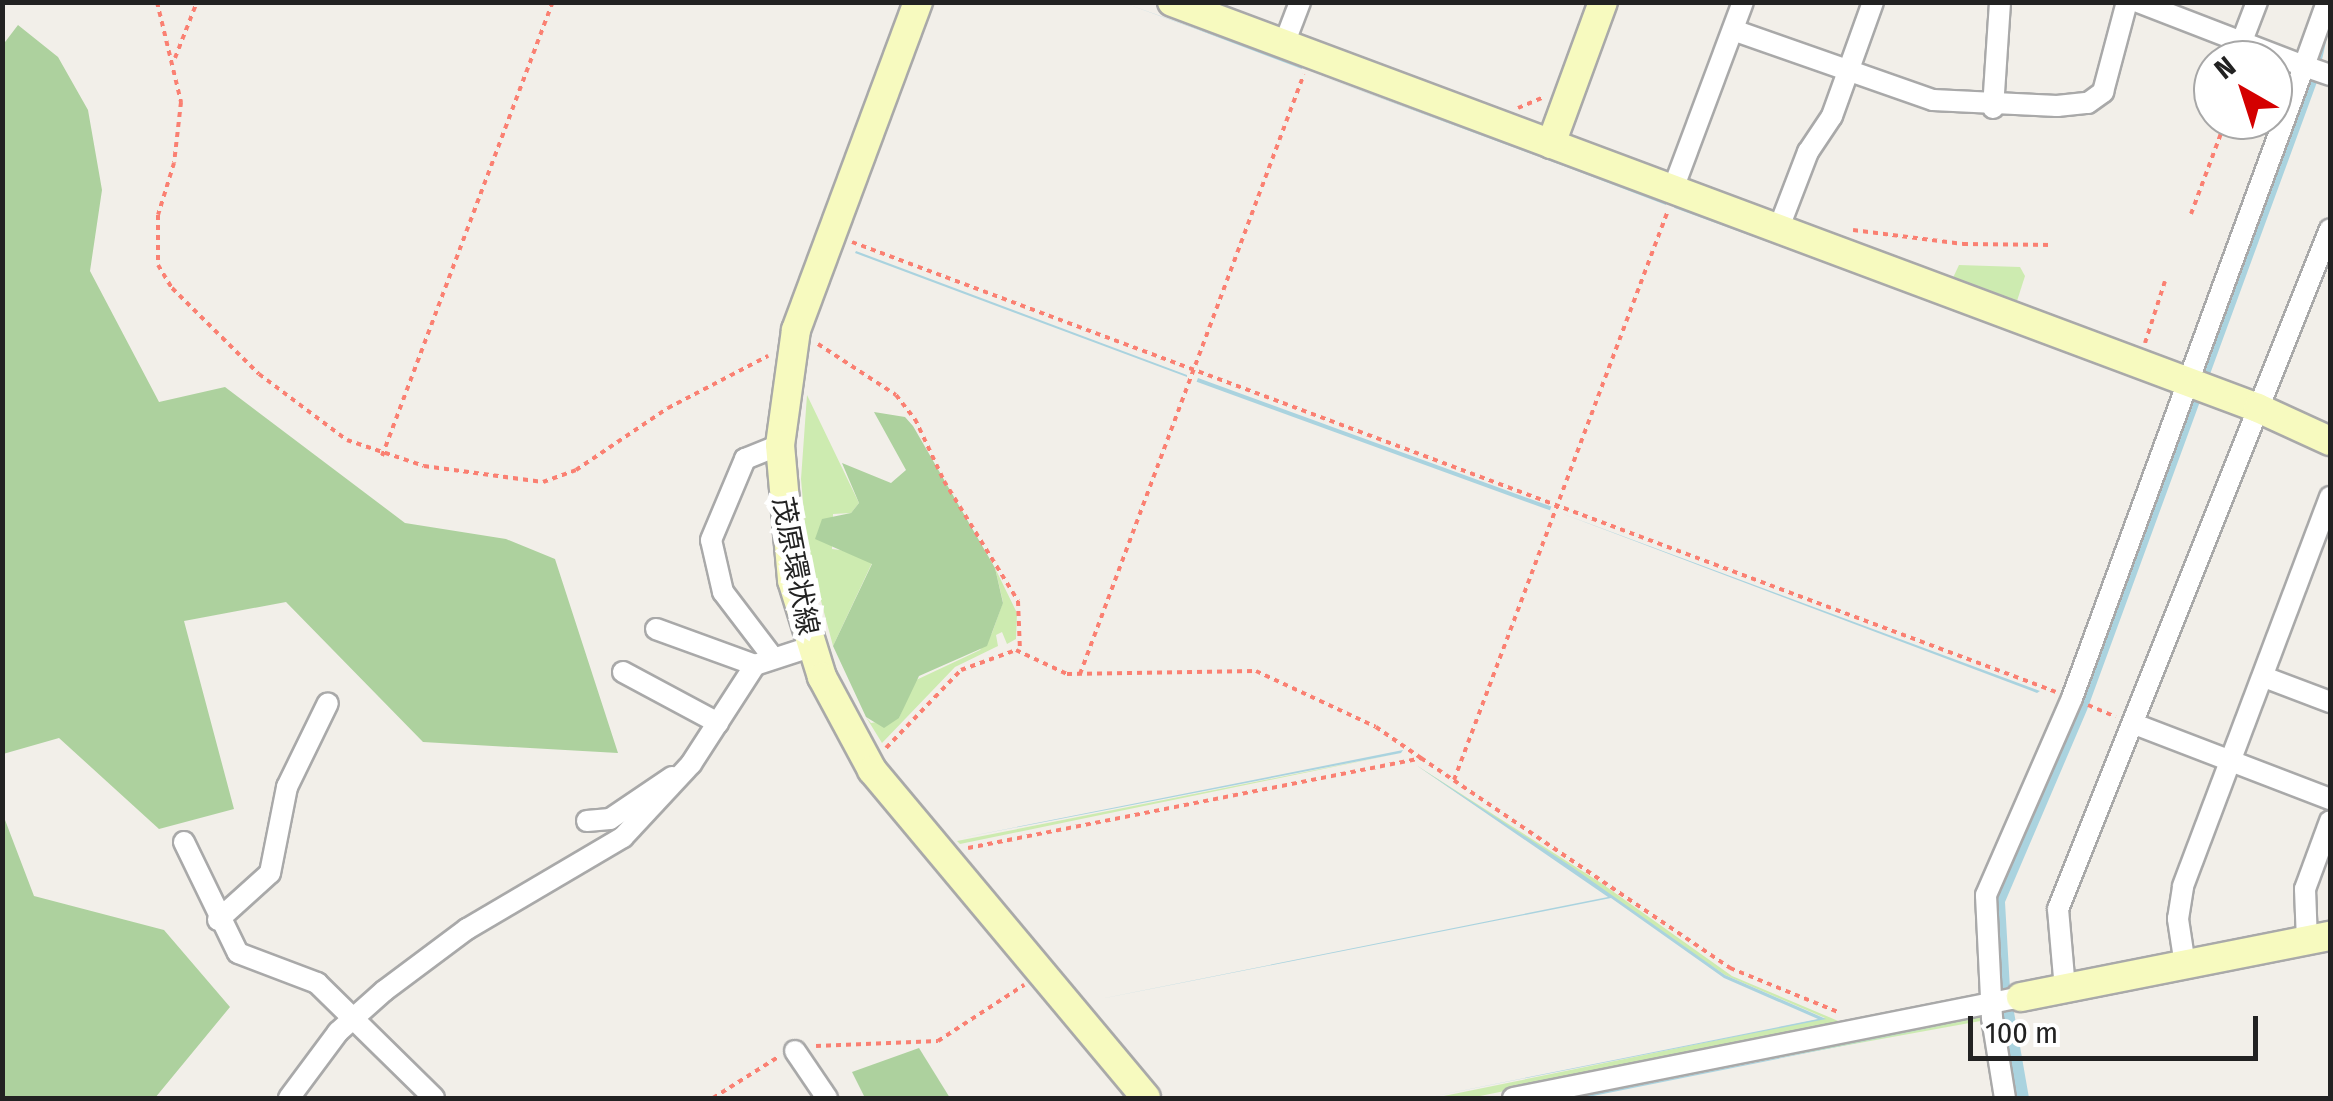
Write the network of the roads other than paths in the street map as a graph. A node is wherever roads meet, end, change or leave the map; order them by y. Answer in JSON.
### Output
{"nodes":[{"id":1,"x":918,"y":2,"type":"edge"},
{"id":2,"x":1172,"y":2,"type":"edge"},
{"id":3,"x":1300,"y":2,"type":"edge"},
{"id":4,"x":1603,"y":2,"type":"edge"},
{"id":5,"x":1742,"y":2,"type":"edge"},
{"id":6,"x":1872,"y":2,"type":"edge"},
{"id":7,"x":2000,"y":2,"type":"edge"},
{"id":8,"x":2126,"y":2,"type":"edge"},
{"id":9,"x":2138,"y":2,"type":"edge"},
{"id":10,"x":2257,"y":2,"type":"edge"},
{"id":11,"x":2327,"y":2,"type":"edge"},
{"id":12,"x":1733,"y":30,"type":"junction"},
{"id":13,"x":2239,"y":40,"type":"edge"},
{"id":14,"x":2242,"y":40,"type":"edge"},
{"id":15,"x":1284,"y":44,"type":"junction"},
{"id":16,"x":2293,"y":62,"type":"edge"},
{"id":17,"x":2304,"y":66,"type":"junction"},
{"id":18,"x":1847,"y":72,"type":"junction"},
{"id":19,"x":2330,"y":76,"type":"edge"},
{"id":20,"x":1993,"y":108,"type":"junction"},
{"id":21,"x":1551,"y":144,"type":"junction"},
{"id":22,"x":1674,"y":189,"type":"junction"},
{"id":23,"x":2330,"y":228,"type":"edge"},
{"id":24,"x":1778,"y":230,"type":"junction"},
{"id":25,"x":2188,"y":383,"type":"junction"},
{"id":26,"x":2258,"y":408,"type":"junction"},
{"id":27,"x":2330,"y":441,"type":"edge"},
{"id":28,"x":780,"y":445,"type":"junction"},
{"id":29,"x":2330,"y":497,"type":"edge"},
{"id":30,"x":656,"y":630,"type":"dead end"},
{"id":31,"x":810,"y":648,"type":"junction"},
{"id":32,"x":763,"y":660,"type":"junction"},
{"id":33,"x":623,"y":672,"type":"dead end"},
{"id":34,"x":2264,"y":678,"type":"junction"},
{"id":35,"x":2330,"y":702,"type":"edge"},
{"id":36,"x":328,"y":704,"type":"dead end"},
{"id":37,"x":718,"y":723,"type":"junction"},
{"id":38,"x":2137,"y":725,"type":"junction"},
{"id":39,"x":2231,"y":761,"type":"junction"},
{"id":40,"x":691,"y":764,"type":"junction"},
{"id":41,"x":2330,"y":798,"type":"edge"},
{"id":42,"x":587,"y":820,"type":"dead end"},
{"id":43,"x":2330,"y":820,"type":"edge"},
{"id":44,"x":184,"y":842,"type":"dead end"},
{"id":45,"x":218,"y":920,"type":"junction"},
{"id":46,"x":2319,"y":938,"type":"edge"},
{"id":47,"x":2184,"y":965,"type":"junction"},
{"id":48,"x":2065,"y":989,"type":"junction"},
{"id":49,"x":2021,"y":997,"type":"joint"},
{"id":50,"x":1991,"y":1003,"type":"junction"},
{"id":51,"x":354,"y":1018,"type":"junction"},
{"id":52,"x":795,"y":1051,"type":"road end"},
{"id":53,"x":289,"y":1098,"type":"edge"},
{"id":54,"x":434,"y":1098,"type":"edge"},
{"id":55,"x":828,"y":1098,"type":"edge"},
{"id":56,"x":1146,"y":1098,"type":"edge"},
{"id":57,"x":1513,"y":1098,"type":"edge"},
{"id":58,"x":2006,"y":1098,"type":"edge"}],
"edges":[{"from":1,"to":28,"type":"street","name":"茂原環状線"},
{"from":2,"to":15,"type":"street"},
{"from":3,"to":15,"type":"street"},
{"from":4,"to":21,"type":"street"},
{"from":5,"to":12,"type":"street"},
{"from":6,"to":18,"type":"street"},
{"from":7,"to":20,"type":"street"},
{"from":8,"to":20,"type":"street"},
{"from":9,"to":13,"type":"street"},
{"from":10,"to":14,"type":"street"},
{"from":11,"to":17,"type":"street"},
{"from":12,"to":18,"type":"street"},
{"from":12,"to":22,"type":"street"},
{"from":15,"to":21,"type":"street"},
{"from":16,"to":17,"type":"street"},
{"from":17,"to":19,"type":"street"},
{"from":17,"to":25,"type":"street"},
{"from":18,"to":20,"type":"street"},
{"from":18,"to":24,"type":"street"},
{"from":21,"to":22,"type":"street"},
{"from":22,"to":24,"type":"street"},
{"from":23,"to":26,"type":"street"},
{"from":24,"to":25,"type":"street"},
{"from":25,"to":26,"type":"street"},
{"from":25,"to":50,"type":"street"},
{"from":26,"to":27,"type":"street"},
{"from":26,"to":38,"type":"street"},
{"from":28,"to":31,"type":"street","name":"茂原環状線"},
{"from":28,"to":32,"type":"street"},
{"from":29,"to":34,"type":"street"},
{"from":30,"to":32,"type":"street"},
{"from":31,"to":32,"type":"street"},
{"from":31,"to":56,"type":"street","name":"茂原環状線"},
{"from":32,"to":37,"type":"street"},
{"from":33,"to":37,"type":"street"},
{"from":34,"to":35,"type":"street"},
{"from":34,"to":39,"type":"street"},
{"from":36,"to":45,"type":"street"},
{"from":37,"to":40,"type":"street"},
{"from":38,"to":39,"type":"street"},
{"from":38,"to":48,"type":"street"},
{"from":39,"to":41,"type":"street"},
{"from":39,"to":47,"type":"street"},
{"from":40,"to":42,"type":"street"},
{"from":40,"to":51,"type":"street"},
{"from":43,"to":46,"type":"street"},
{"from":44,"to":45,"type":"street"},
{"from":45,"to":51,"type":"street"},
{"from":46,"to":47,"type":"street"},
{"from":47,"to":48,"type":"street"},
{"from":48,"to":49,"type":"street"},
{"from":49,"to":50,"type":"street"},
{"from":50,"to":57,"type":"street"},
{"from":50,"to":58,"type":"street"},
{"from":51,"to":53,"type":"street"},
{"from":51,"to":54,"type":"street"},
{"from":52,"to":55,"type":"street"}]}
